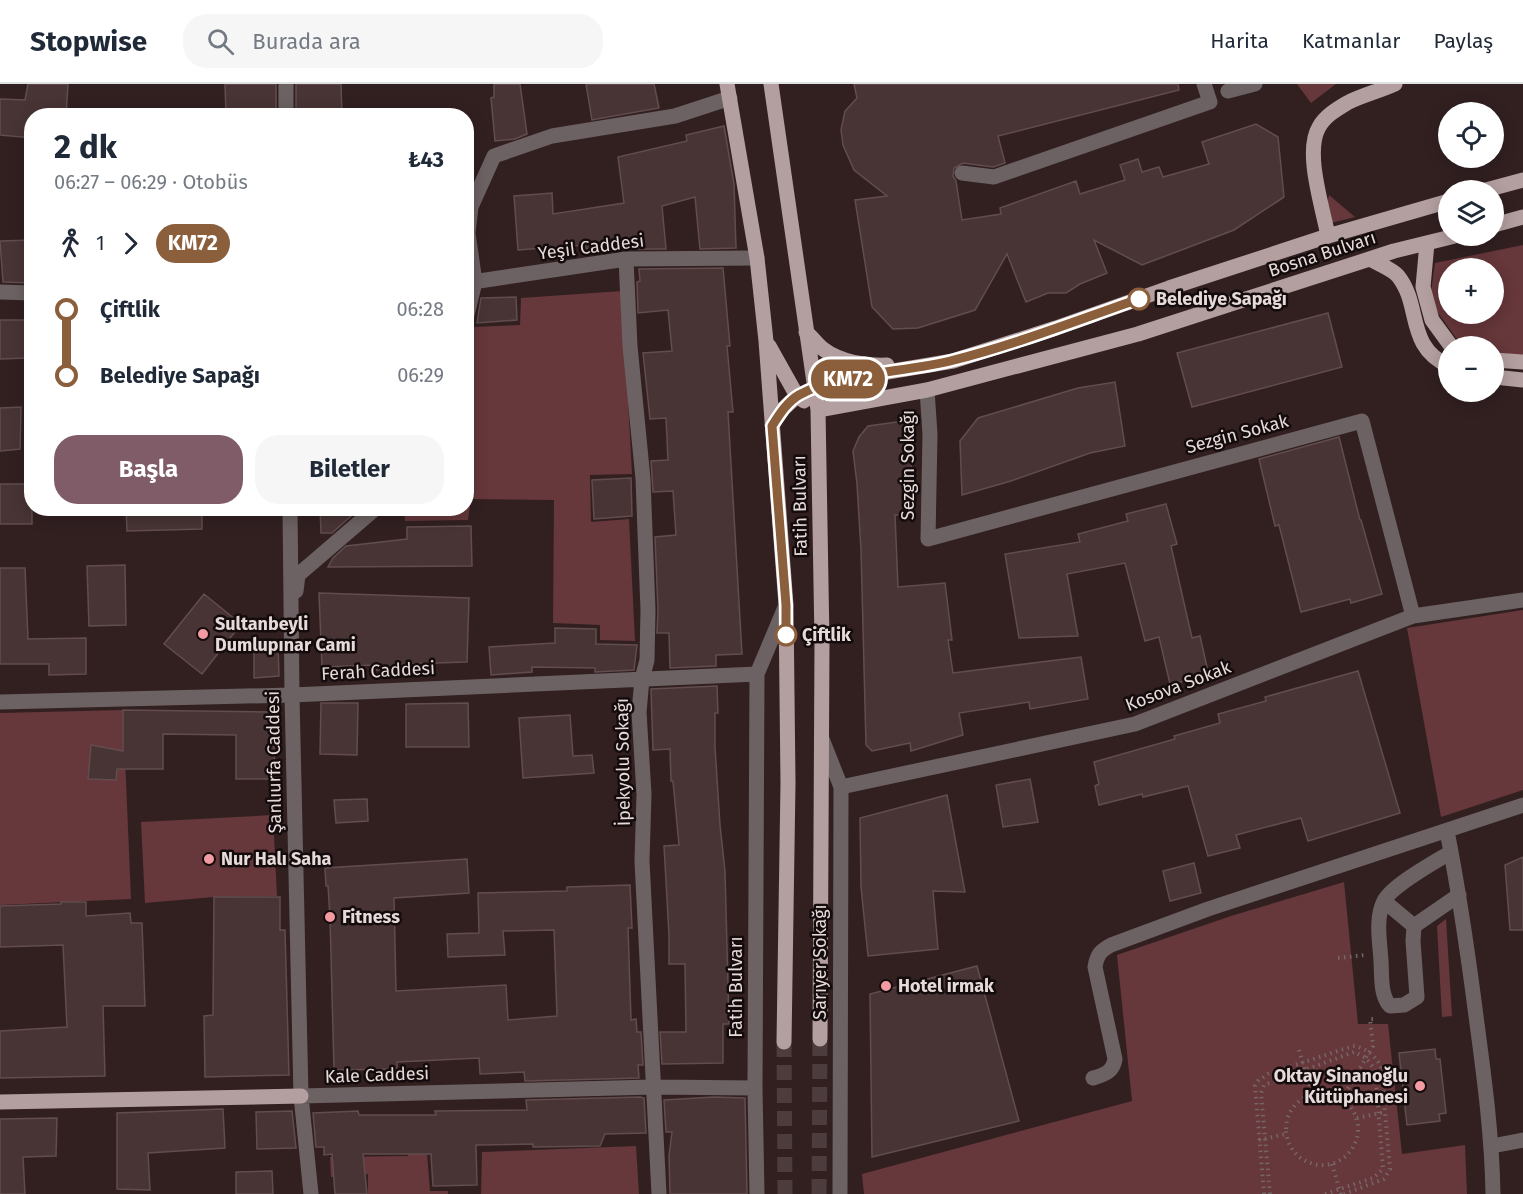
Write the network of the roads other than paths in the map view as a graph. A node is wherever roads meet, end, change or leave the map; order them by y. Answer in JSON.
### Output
{"nodes":[{"id":1,"x":286,"y":84,"type":"edge"},
{"id":2,"x":771,"y":84,"type":"edge"},
{"id":3,"x":1204,"y":84,"type":"edge"},
{"id":4,"x":1255,"y":84,"type":"edge"},
{"id":5,"x":1395,"y":84,"type":"edge"},
{"id":6,"x":729,"y":91,"type":"edge"},
{"id":7,"x":1228,"y":91,"type":"dead end"},
{"id":8,"x":286,"y":108,"type":"edge"},
{"id":9,"x":962,"y":173,"type":"dead end"},
{"id":10,"x":1523,"y":180,"type":"edge"},
{"id":11,"x":1504,"y":185,"type":"edge"},
{"id":12,"x":474,"y":200,"type":"edge"},
{"id":13,"x":1438,"y":204,"type":"edge"},
{"id":14,"x":1523,"y":217,"type":"edge"},
{"id":15,"x":1504,"y":222,"type":"edge"},
{"id":16,"x":1328,"y":236,"type":"junction"},
{"id":17,"x":1438,"y":240,"type":"edge"},
{"id":18,"x":1427,"y":243,"type":"junction"},
{"id":19,"x":758,"y":258,"type":"junction"},
{"id":20,"x":626,"y":259,"type":"junction"},
{"id":21,"x":1370,"y":259,"type":"junction"},
{"id":22,"x":474,"y":282,"type":"edge"},
{"id":23,"x":0,"y":292,"type":"edge"},
{"id":24,"x":24,"y":292,"type":"edge"},
{"id":25,"x":806,"y":332,"type":"junction"},
{"id":26,"x":1444,"y":336,"type":"edge"},
{"id":27,"x":766,"y":341,"type":"junction"},
{"id":28,"x":1438,"y":359,"type":"edge"},
{"id":29,"x":953,"y":361,"type":"junction"},
{"id":30,"x":1504,"y":361,"type":"edge"},
{"id":31,"x":1523,"y":362,"type":"edge"},
{"id":32,"x":1504,"y":378,"type":"edge"},
{"id":33,"x":1523,"y":380,"type":"edge"},
{"id":34,"x":815,"y":388,"type":"junction"},
{"id":35,"x":927,"y":390,"type":"junction"},
{"id":36,"x":797,"y":396,"type":"junction"},
{"id":37,"x":818,"y":410,"type":"junction"},
{"id":38,"x":772,"y":426,"type":"junction"},
{"id":39,"x":290,"y":516,"type":"edge"},
{"id":40,"x":367,"y":516,"type":"edge"},
{"id":41,"x":928,"y":539,"type":"joint"},
{"id":42,"x":1523,"y":600,"type":"edge"},
{"id":43,"x":786,"y":605,"type":"junction"},
{"id":44,"x":1413,"y":616,"type":"junction"},
{"id":45,"x":290,"y":621,"type":"junction"},
{"id":46,"x":757,"y":674,"type":"junction"},
{"id":47,"x":642,"y":679,"type":"junction"},
{"id":48,"x":292,"y":695,"type":"junction"},
{"id":49,"x":0,"y":702,"type":"edge"},
{"id":50,"x":820,"y":735,"type":"junction"},
{"id":51,"x":841,"y":787,"type":"junction"},
{"id":52,"x":1523,"y":805,"type":"edge"},
{"id":53,"x":1447,"y":831,"type":"junction"},
{"id":54,"x":1451,"y":852,"type":"junction"},
{"id":55,"x":1459,"y":896,"type":"junction"},
{"id":56,"x":1384,"y":901,"type":"junction"},
{"id":57,"x":1414,"y":926,"type":"junction"},
{"id":58,"x":820,"y":1039,"type":"tunnel mouth"},
{"id":59,"x":784,"y":1042,"type":"tunnel mouth"},
{"id":60,"x":1093,"y":1078,"type":"dead end"},
{"id":61,"x":654,"y":1087,"type":"junction"},
{"id":62,"x":755,"y":1088,"type":"junction"},
{"id":63,"x":301,"y":1096,"type":"junction"},
{"id":64,"x":0,"y":1102,"type":"edge"},
{"id":65,"x":1523,"y":1140,"type":"edge"},
{"id":66,"x":1492,"y":1146,"type":"junction"},
{"id":67,"x":311,"y":1194,"type":"edge"},
{"id":68,"x":659,"y":1194,"type":"edge"},
{"id":69,"x":758,"y":1194,"type":"edge"},
{"id":70,"x":840,"y":1194,"type":"edge"},
{"id":71,"x":1493,"y":1194,"type":"edge"}],
"edges":[{"from":1,"to":8,"type":"street"},
{"from":2,"to":25,"type":"main road","name":"Fatih Bulvarı"},
{"from":3,"to":9,"type":"street"},
{"from":4,"to":7,"type":"street"},
{"from":5,"to":16,"type":"main road"},
{"from":6,"to":12,"type":"street"},
{"from":6,"to":19,"type":"main road","name":"Fatih Bulvarı"},
{"from":10,"to":11,"type":"main road"},
{"from":13,"to":16,"type":"main road","name":"Bosna Bulvarı"},
{"from":14,"to":15,"type":"main road"},
{"from":16,"to":29,"type":"main road","name":"Bosna Bulvarı"},
{"from":17,"to":18,"type":"main road","name":"Bosna Bulvarı"},
{"from":18,"to":21,"type":"main road","name":"Bosna Bulvarı"},
{"from":18,"to":26,"type":"main road"},
{"from":19,"to":20,"type":"street","name":"Yeşil Caddesi"},
{"from":19,"to":27,"type":"main road","name":"Fatih Bulvarı"},
{"from":20,"to":22,"type":"street","name":"Yeşil Caddesi"},
{"from":20,"to":47,"type":"street","name":"İpekyolu Sokağı"},
{"from":21,"to":28,"type":"main road"},
{"from":21,"to":35,"type":"main road","name":"Bosna Bulvarı"},
{"from":23,"to":24,"type":"street"},
{"from":25,"to":29,"type":"main road"},
{"from":25,"to":34,"type":"main road","name":"Fatih Bulvarı"},
{"from":27,"to":36,"type":"main road"},
{"from":27,"to":38,"type":"main road","name":"Fatih Bulvarı"},
{"from":29,"to":34,"type":"main road"},
{"from":30,"to":31,"type":"main road"},
{"from":32,"to":33,"type":"main road"},
{"from":34,"to":36,"type":"main road"},
{"from":34,"to":37,"type":"main road","name":"Fatih Bulvarı"},
{"from":35,"to":37,"type":"main road","name":"Bosna Bulvarı"},
{"from":35,"to":41,"type":"street","name":"Sezgin Sokağı"},
{"from":36,"to":37,"type":"main road"},
{"from":36,"to":38,"type":"main road"},
{"from":37,"to":50,"type":"main road","name":"Fatih Bulvarı"},
{"from":38,"to":43,"type":"main road","name":"Fatih Bulvarı"},
{"from":39,"to":45,"type":"street","name":"Şanlıurfa Caddesi"},
{"from":40,"to":45,"type":"street"},
{"from":41,"to":44,"type":"street","name":"Sezgin Sokak"},
{"from":42,"to":44,"type":"street","name":"Kosova Sokak"},
{"from":43,"to":46,"type":"street","name":"Fatih Bulvarı"},
{"from":43,"to":59,"type":"main road","name":"Fatih Bulvarı"},
{"from":44,"to":51,"type":"street","name":"Kosova Sokak"},
{"from":45,"to":48,"type":"street","name":"Şanlıurfa Caddesi"},
{"from":46,"to":47,"type":"street","name":"Ferah Caddesi"},
{"from":46,"to":62,"type":"street","name":"Fatih Bulvarı"},
{"from":47,"to":48,"type":"street","name":"Ferah Caddesi"},
{"from":47,"to":61,"type":"street","name":"İpekyolu Sokağı"},
{"from":48,"to":49,"type":"street","name":"Ferah Caddesi"},
{"from":48,"to":63,"type":"street","name":"Şanlıurfa Caddesi"},
{"from":50,"to":51,"type":"street","name":"Sarıyer Sokağı"},
{"from":50,"to":58,"type":"main road","name":"Fatih Bulvarı"},
{"from":51,"to":70,"type":"street","name":"Sarıyer Sokağı"},
{"from":52,"to":53,"type":"street"},
{"from":53,"to":54,"type":"street"},
{"from":53,"to":60,"type":"street"},
{"from":54,"to":55,"type":"street"},
{"from":54,"to":56,"type":"street"},
{"from":55,"to":57,"type":"street"},
{"from":55,"to":66,"type":"street"},
{"from":56,"to":57,"type":"street"},
{"from":56,"to":57,"type":"street"},
{"from":61,"to":62,"type":"street","name":"Kale Caddesi"},
{"from":61,"to":63,"type":"street","name":"Kale Caddesi"},
{"from":61,"to":68,"type":"street","name":"İpekyolu Sokağı"},
{"from":62,"to":69,"type":"street","name":"Fatih Bulvarı"},
{"from":63,"to":64,"type":"main road","name":"Kale Caddesi"},
{"from":63,"to":67,"type":"street","name":"Şanlıurfa Caddesi"},
{"from":65,"to":66,"type":"street"},
{"from":66,"to":71,"type":"street"}]}
